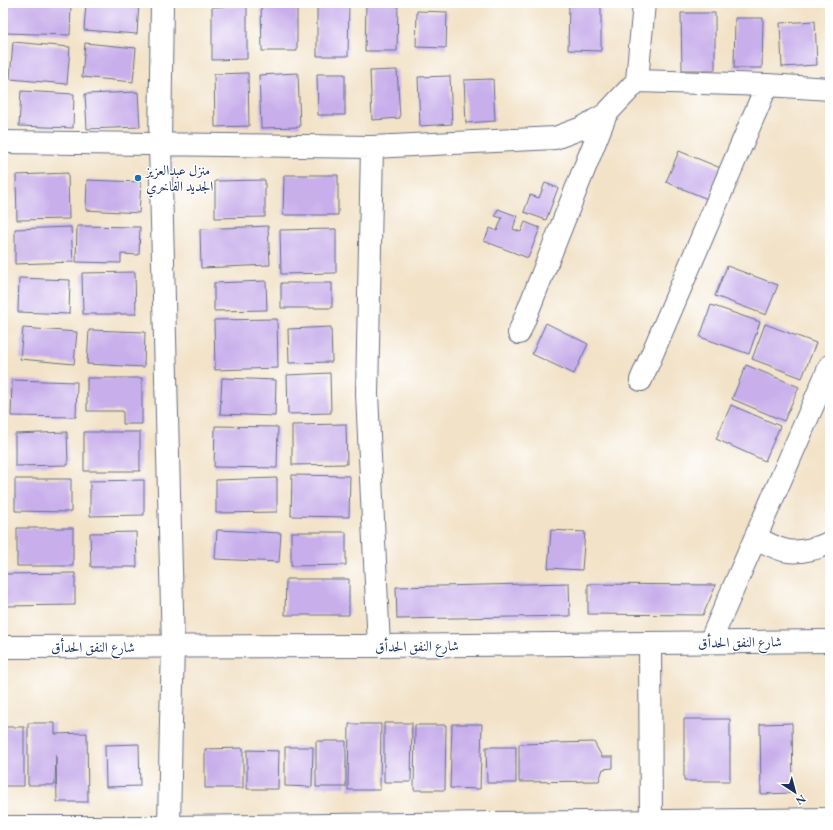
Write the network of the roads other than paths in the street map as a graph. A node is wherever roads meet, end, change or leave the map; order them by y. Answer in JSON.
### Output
{"nodes":[{"id":1,"x":162,"y":3,"type":"edge"},
{"id":2,"x":644,"y":3,"type":"edge"},
{"id":3,"x":637,"y":81,"type":"junction"},
{"id":4,"x":767,"y":85,"type":"junction"},
{"id":5,"x":830,"y":89,"type":"edge"},
{"id":6,"x":606,"y":114,"type":"junction"},
{"id":7,"x":3,"y":142,"type":"edge"},
{"id":8,"x":160,"y":145,"type":"junction"},
{"id":9,"x":372,"y":147,"type":"junction"},
{"id":10,"x":520,"y":333,"type":"dead end"},
{"id":11,"x":830,"y":366,"type":"edge"},
{"id":12,"x":641,"y":380,"type":"dead end"},
{"id":13,"x":756,"y":538,"type":"junction"},
{"id":14,"x":830,"y":542,"type":"edge"},
{"id":15,"x":830,"y":641,"type":"edge"},
{"id":16,"x":710,"y":642,"type":"junction"},
{"id":17,"x":650,"y":643,"type":"junction"},
{"id":18,"x":379,"y":646,"type":"junction"},
{"id":19,"x":3,"y":647,"type":"edge"},
{"id":20,"x":173,"y":647,"type":"junction"},
{"id":21,"x":830,"y":819,"type":"edge"},
{"id":22,"x":651,"y":824,"type":"edge"},
{"id":23,"x":3,"y":826,"type":"edge"},
{"id":24,"x":169,"y":827,"type":"edge"}],
"edges":[{"from":1,"to":8,"type":"street"},
{"from":2,"to":3,"type":"street"},
{"from":3,"to":4,"type":"street"},
{"from":3,"to":6,"type":"street"},
{"from":4,"to":5,"type":"street"},
{"from":4,"to":12,"type":"street"},
{"from":6,"to":9,"type":"street"},
{"from":6,"to":10,"type":"street"},
{"from":7,"to":8,"type":"street"},
{"from":8,"to":9,"type":"street"},
{"from":8,"to":20,"type":"street"},
{"from":9,"to":18,"type":"street"},
{"from":11,"to":13,"type":"street"},
{"from":13,"to":14,"type":"street"},
{"from":13,"to":16,"type":"street"},
{"from":15,"to":16,"type":"street","name":"شارع النفق الحدأق"},
{"from":16,"to":17,"type":"street","name":"شارع النفق الحدأق"},
{"from":17,"to":18,"type":"street","name":"شارع النفق الحدأق"},
{"from":17,"to":22,"type":"street"},
{"from":18,"to":20,"type":"street","name":"شارع النفق الحدأق"},
{"from":19,"to":20,"type":"street","name":"شارع النفق الحدأق"},
{"from":20,"to":24,"type":"street"},
{"from":21,"to":22,"type":"street"},
{"from":22,"to":24,"type":"street"},
{"from":23,"to":24,"type":"street"}]}
